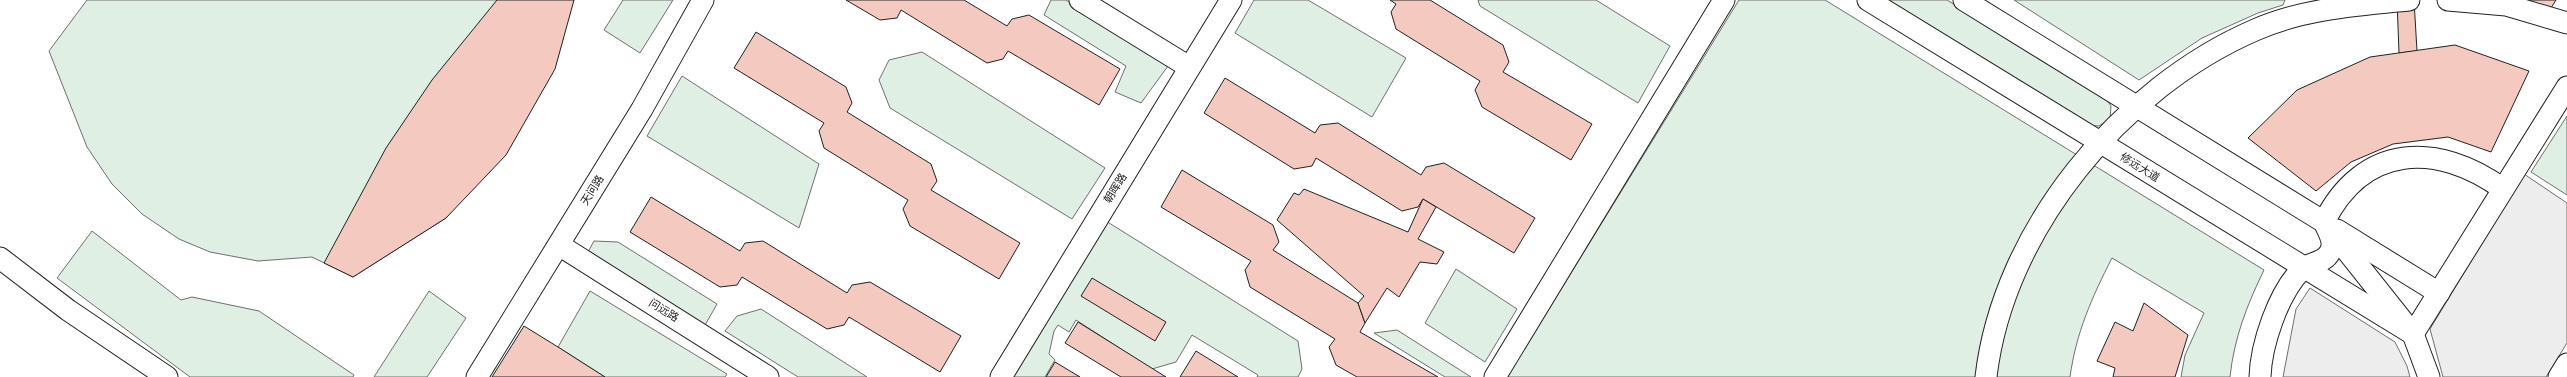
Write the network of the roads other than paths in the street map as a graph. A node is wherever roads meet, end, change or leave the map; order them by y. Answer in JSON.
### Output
{"nodes":[{"id":1,"x":703,"y":0,"type":"edge"},
{"id":2,"x":1080,"y":0,"type":"edge"},
{"id":3,"x":1231,"y":0,"type":"edge"},
{"id":4,"x":1724,"y":0,"type":"edge"},
{"id":5,"x":1868,"y":0,"type":"edge"},
{"id":6,"x":1964,"y":0,"type":"edge"},
{"id":7,"x":2409,"y":0,"type":"edge"},
{"id":8,"x":2448,"y":0,"type":"edge"},
{"id":9,"x":2300,"y":8,"type":"edge"},
{"id":10,"x":2567,"y":22,"type":"edge"},
{"id":11,"x":1188,"y":67,"type":"junction"},
{"id":12,"x":2567,"y":87,"type":"edge"},
{"id":13,"x":2138,"y":107,"type":"junction"},
{"id":14,"x":2100,"y":142,"type":"junction"},
{"id":15,"x":2502,"y":189,"type":"junction"},
{"id":16,"x":2324,"y":222,"type":"junction"},
{"id":17,"x":559,"y":245,"type":"junction"},
{"id":18,"x":0,"y":258,"type":"edge"},
{"id":19,"x":2303,"y":268,"type":"junction"},
{"id":20,"x":2439,"y":292,"type":"junction"},
{"id":21,"x":2413,"y":334,"type":"junction"},
{"id":22,"x":2567,"y":364,"type":"edge"},
{"id":23,"x":762,"y":375,"type":"edge"},
{"id":24,"x":167,"y":377,"type":"edge"},
{"id":25,"x":477,"y":377,"type":"edge"},
{"id":26,"x":1001,"y":377,"type":"edge"},
{"id":27,"x":1495,"y":377,"type":"edge"},
{"id":28,"x":1986,"y":377,"type":"edge"},
{"id":29,"x":2260,"y":377,"type":"edge"},
{"id":30,"x":2429,"y":377,"type":"edge"},
{"id":31,"x":2559,"y":377,"type":"edge"}],
"edges":[{"from":1,"to":17,"type":"street","name":"天问路"},
{"from":2,"to":11,"type":"street"},
{"from":3,"to":11,"type":"street","name":"朝晖路"},
{"from":4,"to":27,"type":"street"},
{"from":5,"to":14,"type":"street","name":"修远大道"},
{"from":6,"to":13,"type":"street"},
{"from":7,"to":9,"type":"street"},
{"from":8,"to":10,"type":"street"},
{"from":9,"to":13,"type":"street"},
{"from":11,"to":26,"type":"street","name":"朝晖路"},
{"from":12,"to":15,"type":"street"},
{"from":13,"to":14,"type":"street"},
{"from":13,"to":16,"type":"street"},
{"from":14,"to":19,"type":"street","name":"修远大道"},
{"from":14,"to":28,"type":"street"},
{"from":15,"to":16,"type":"street"},
{"from":15,"to":20,"type":"street"},
{"from":16,"to":19,"type":"street"},
{"from":16,"to":20,"type":"street"},
{"from":16,"to":21,"type":"street"},
{"from":17,"to":23,"type":"street","name":"问远路"},
{"from":17,"to":25,"type":"street","name":"天问路"},
{"from":18,"to":24,"type":"street"},
{"from":19,"to":21,"type":"street","name":"修远大道"},
{"from":19,"to":29,"type":"street"},
{"from":20,"to":21,"type":"street"},
{"from":21,"to":30,"type":"street"},
{"from":22,"to":31,"type":"street"}]}
